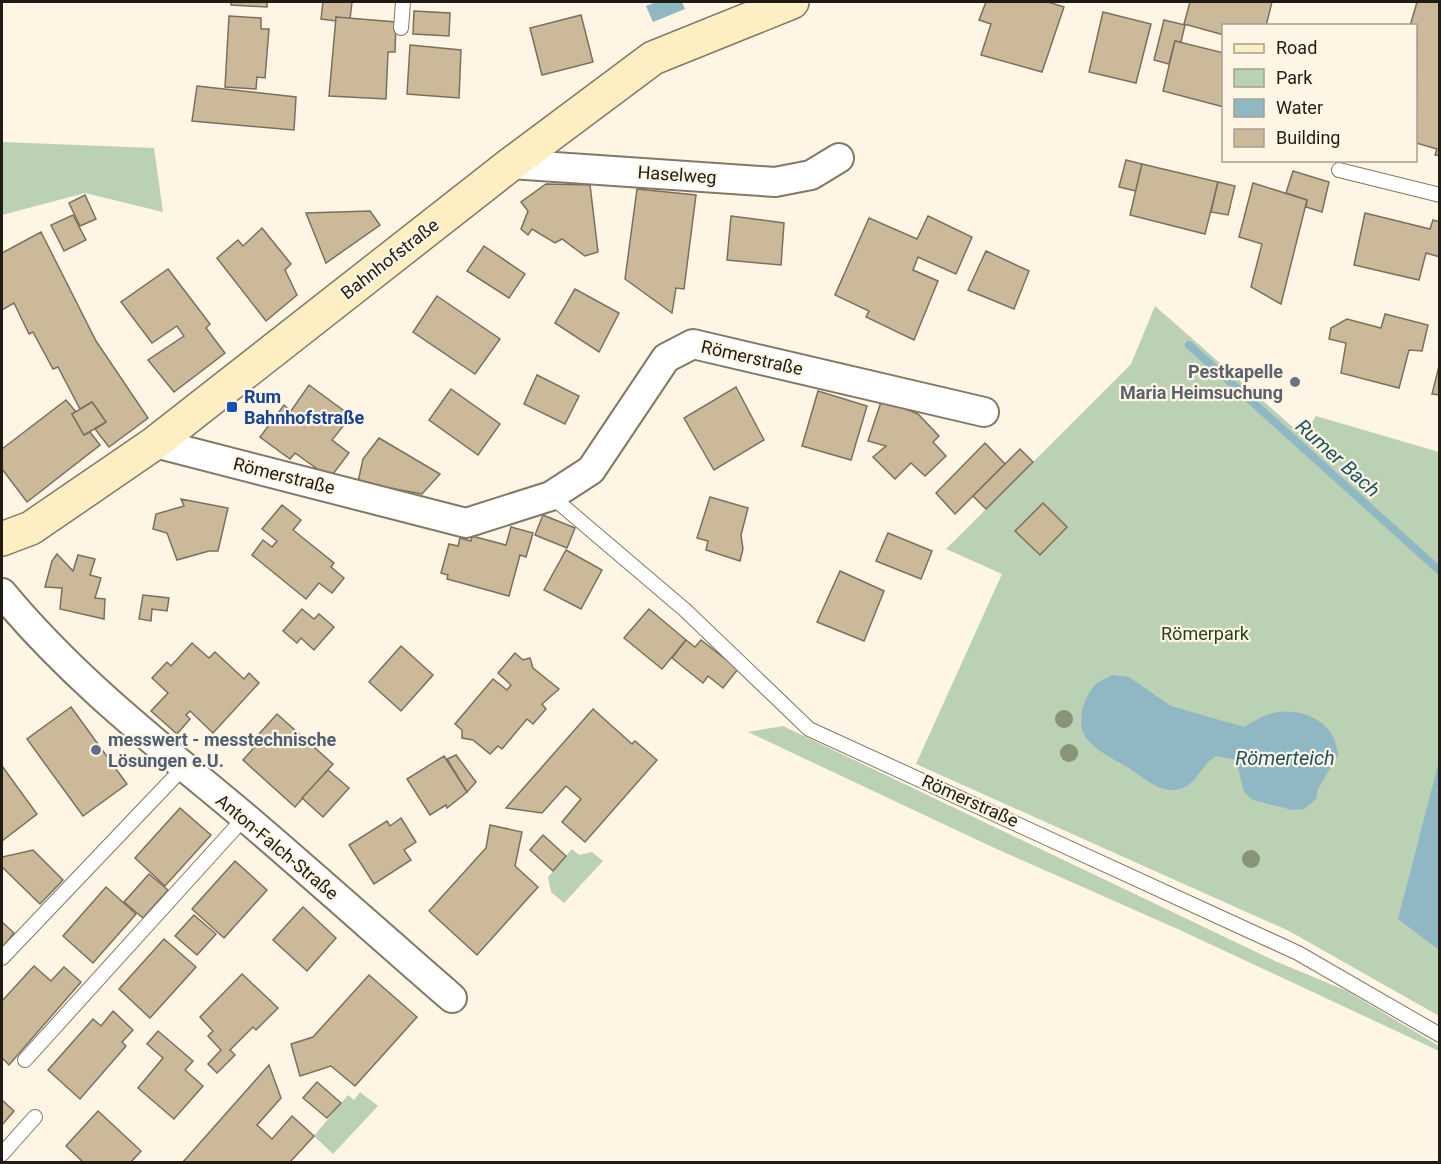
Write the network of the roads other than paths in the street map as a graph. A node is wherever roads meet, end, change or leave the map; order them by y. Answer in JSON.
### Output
{"nodes":[{"id":1,"x":403,"y":2,"type":"edge"},
{"id":2,"x":792,"y":2,"type":"edge"},
{"id":3,"x":401,"y":28,"type":"dead end"},
{"id":4,"x":838,"y":158,"type":"dead end"},
{"id":5,"x":511,"y":164,"type":"junction"},
{"id":6,"x":1339,"y":170,"type":"dead end"},
{"id":7,"x":1440,"y":195,"type":"edge"},
{"id":8,"x":984,"y":412,"type":"dead end"},
{"id":9,"x":155,"y":443,"type":"junction"},
{"id":10,"x":551,"y":496,"type":"junction"},
{"id":11,"x":2,"y":539,"type":"edge"},
{"id":12,"x":2,"y":593,"type":"edge"},
{"id":13,"x":183,"y":768,"type":"junction"},
{"id":14,"x":245,"y":817,"type":"junction"},
{"id":15,"x":2,"y":958,"type":"edge"},
{"id":16,"x":452,"y":998,"type":"dead end"},
{"id":17,"x":1440,"y":1035,"type":"edge"},
{"id":18,"x":25,"y":1060,"type":"dead end"},
{"id":19,"x":35,"y":1117,"type":"dead end"},
{"id":20,"x":2,"y":1154,"type":"edge"}],
"edges":[{"from":1,"to":3,"type":"lane"},
{"from":2,"to":5,"type":"street","name":"Bahnhofstraße"},
{"from":4,"to":5,"type":"street","name":"Haselweg"},
{"from":5,"to":9,"type":"street","name":"Bahnhofstraße"},
{"from":6,"to":7,"type":"lane"},
{"from":8,"to":10,"type":"street","name":"Römerstraße"},
{"from":9,"to":10,"type":"street","name":"Römerstraße"},
{"from":9,"to":11,"type":"street","name":"Bahnhofstraße"},
{"from":10,"to":17,"type":"lane","name":"Römerstraße"},
{"from":12,"to":13,"type":"street","name":"Anton-Falch-Straße"},
{"from":13,"to":14,"type":"street","name":"Anton-Falch-Straße"},
{"from":13,"to":15,"type":"lane"},
{"from":14,"to":16,"type":"street","name":"Anton-Falch-Straße"},
{"from":14,"to":18,"type":"lane"},
{"from":19,"to":20,"type":"lane"}]}
